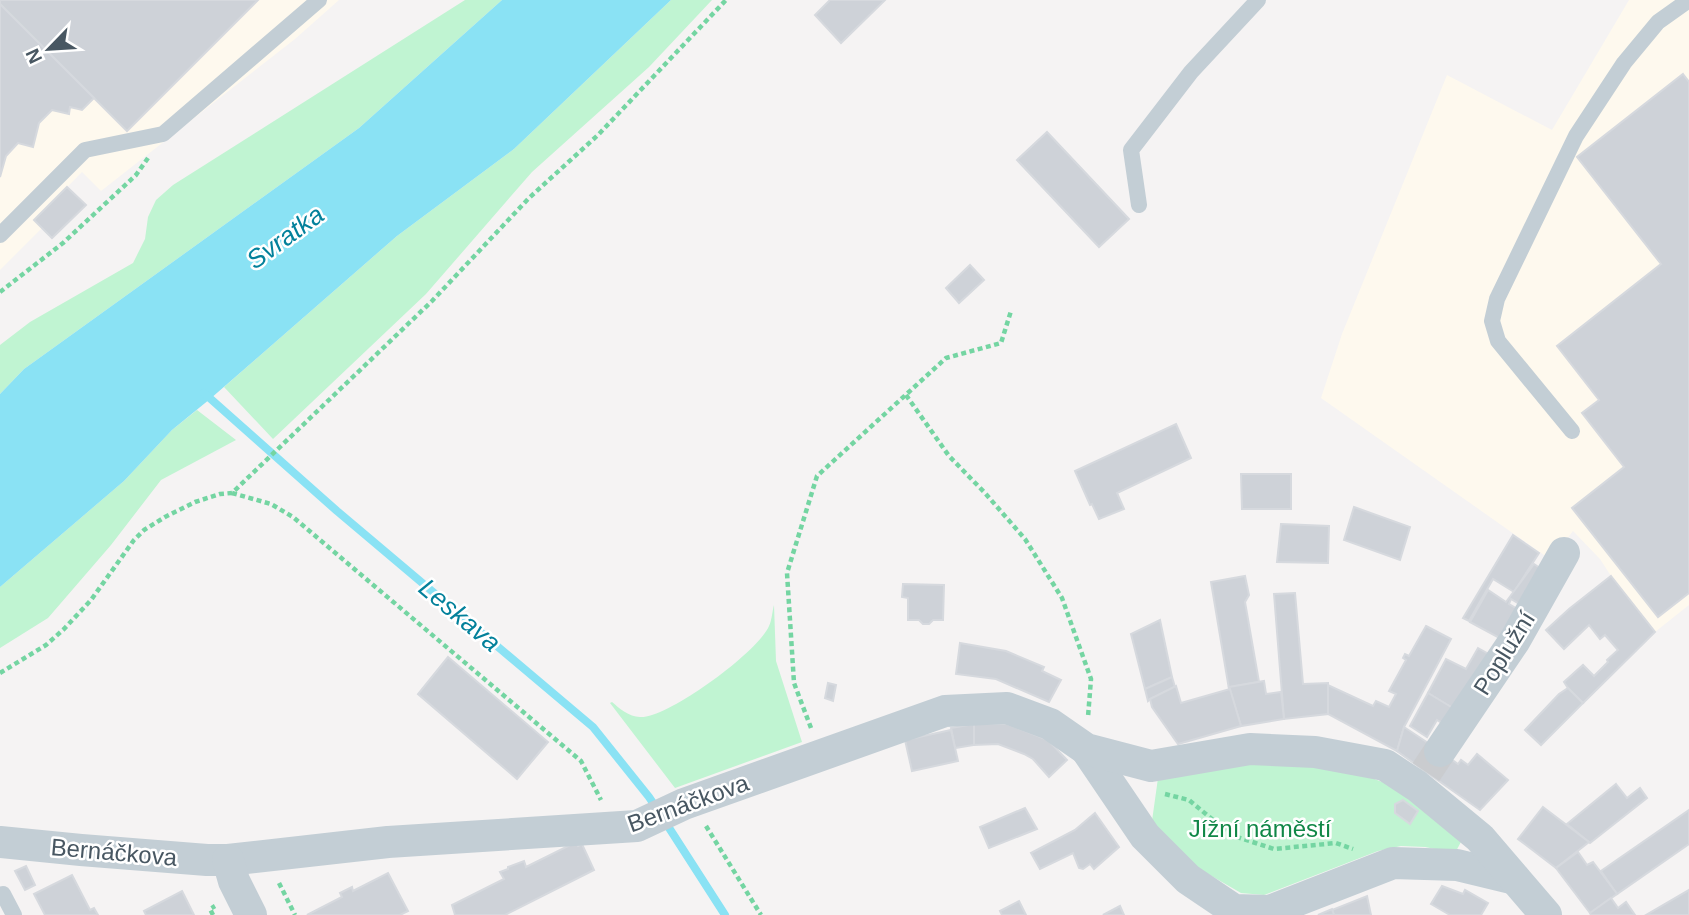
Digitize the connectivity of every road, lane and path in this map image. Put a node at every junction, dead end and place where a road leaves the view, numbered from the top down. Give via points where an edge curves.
1 (319, 0) edge
2 (726, 0) edge
3 (1258, 0) edge
4 (1689, 0) edge
5 (163, 134) junction
6 (1139, 205) dead end
7 (0, 235) edge
8 (0, 292) edge
9 (1011, 311) dead end
10 (906, 395) junction
11 (1572, 431) dead end
12 (232, 493) junction
13 (1564, 553) dead end
14 (0, 673) edge
15 (1086, 749) junction
16 (822, 755) junction
17 (1428, 769) junction
18 (1158, 792) dead end
19 (694, 800) junction
20 (627, 827) junction
21 (0, 842) edge
22 (228, 860) junction
23 (1393, 863) junction
24 (1515, 878) junction
25 (3, 894) dead end
26 (14, 915) edge
27 (251, 915) edge
28 (761, 915) edge
29 (1546, 915) edge

1 - 5 lane
2 - 12 path via 432,301
3 - 6 lane via 1191,72 1131,150
4 - 11 lane via 1658,22 1624,63 1576,136 1497,299 1492,321 1499,341
5 - 7 lane via 85,150
5 - 8 path via 136,175 63,243
9 - 10 path via 1000,342 946,358
10 - 15 path via 950,456 1025,539 1062,598 1091,679
10 - 16 path via 817,476 787,573 794,683
12 - 14 path via 195,502 144,530 64,629
12 - 20 path via 271,504 293,517 581,761
13 - 17 street, Poplužní via 1514,640
15 - 16 street, Bernáčkova via 1051,724 1007,708 945,711
15 - 17 street via 1151,766 1250,749 1315,752
15 - 23 street via 1145,836 1188,879 1234,910 1270,911
16 - 19 street, Bernáčkova
17 - 24 street
18 - 23 path via 1189,800 1231,835 1274,849 1336,843
19 - 20 street, Bernáčkova
19 - 28 path
20 - 22 street, Bernáčkova via 388,842
21 - 22 street, Bernáčkova
22 - 27 street
23 - 24 street via 1457,865
24 - 29 street
25 - 26 lane

